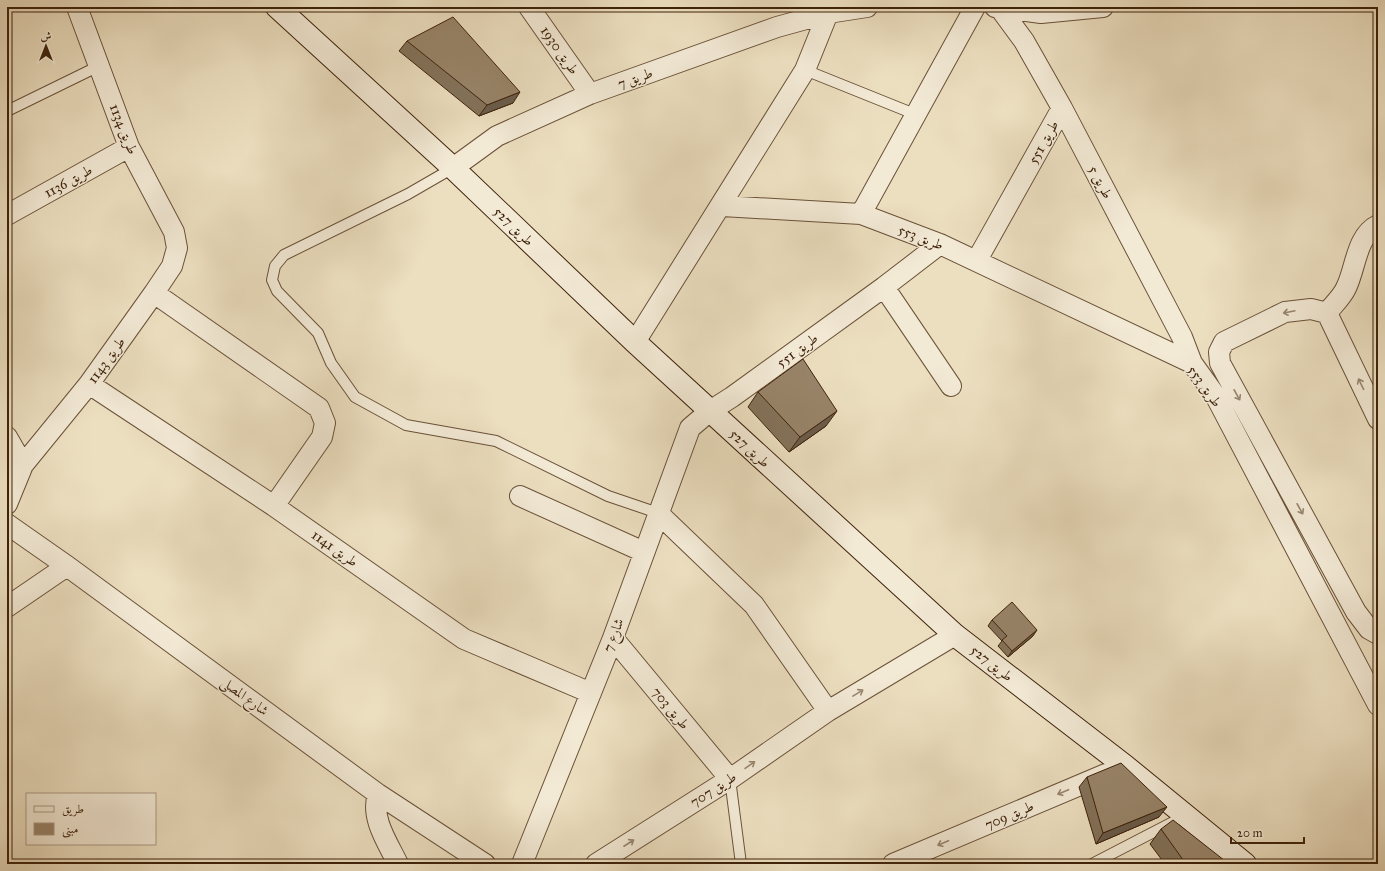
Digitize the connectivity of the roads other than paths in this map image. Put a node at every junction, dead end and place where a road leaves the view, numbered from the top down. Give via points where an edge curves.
1 (78, 7) edge
2 (277, 7) edge
3 (529, 7) edge
4 (867, 7) edge
5 (975, 7) edge
6 (998, 7) edge
7 (1103, 7) edge
8 (828, 13) junction
9 (99, 66) junction
10 (805, 70) junction
11 (590, 94) junction
12 (1062, 108) junction
13 (7, 111) edge
14 (917, 115) junction
15 (129, 146) junction
16 (453, 168) junction
17 (722, 206) junction
18 (861, 214) junction
19 (7, 215) edge
20 (1378, 225) edge
21 (940, 244) junction
22 (177, 248) joint
23 (977, 260) junction
24 (884, 287) junction
25 (154, 293) junction
26 (1327, 313) junction
27 (635, 342) junction
28 (1192, 363) junction
29 (89, 384) junction
30 (951, 386) dead end
31 (710, 411) junction
32 (1378, 419) edge
33 (7, 437) edge
34 (23, 465) junction
35 (520, 496) dead end
36 (7, 504) edge
37 (274, 506) junction
38 (658, 513) junction
39 (7, 524) edge
40 (644, 552) junction
41 (67, 566) junction
42 (7, 607) edge
43 (955, 635) junction
44 (1378, 635) edge
45 (613, 638) junction
46 (1348, 651) junction
47 (591, 693) junction
48 (1378, 706) edge
49 (828, 710) junction
50 (1125, 766) junction
51 (730, 778) junction
52 (378, 794) junction
53 (1185, 816) junction
54 (398, 864) edge
55 (485, 864) edge
56 (522, 864) edge
57 (596, 864) edge
58 (741, 864) edge
59 (893, 864) edge
60 (1092, 864) edge
61 (1244, 864) edge

1 - 9 street, طريق 1134
2 - 16 street, طريق 527
3 - 11 street, طريق 1930
4 - 8 street, طريق 7
5 - 14 street
6 - 7 street via 1041,13
6 - 12 street, طريق 5 via 1024,41
8 - 10 street
8 - 11 street, طريق 7 via 777,27
9 - 13 lane
9 - 15 street, طريق 1134
10 - 14 lane
10 - 17 street
11 - 16 street, طريق 7 via 497,136
12 - 23 street, طريق 551
12 - 28 street, طريق 5 via 1182,338
14 - 18 street
15 - 19 street, طريق 1136
15 - 22 street, طريق 1134 via 174,232
16 - 27 street, طريق 527
16 - 38 lane via 408,194 284,254 275,266 272,280 277,291 318,333 331,363 355,397 406,425 496,441 608,496
17 - 18 street, طريق 553
17 - 27 street via 674,277
18 - 21 street, طريق 553
20 - 26 street via 1372,228 1361,244 1345,290
21 - 23 street, طريق 553
21 - 24 street, طريق 551
22 - 25 street, طريق 1143 via 172,266
23 - 28 street, طريق 553
24 - 30 street
24 - 31 street, طريق 551
25 - 29 street, طريق 1143
25 - 37 street via 319,408 325,423 322,437
32 -> 26 street
26 -> 44 street via 1311,309 1285,312 1224,342 1219,352 1220,363 1356,612 1369,629
27 - 31 street, طريق 527
28 - 46 street, طريق 553 via 1215,395
29 - 34 street, طريق 1143
29 - 37 street, طريق 1141
31 - 38 street, شارع 7 via 690,428
31 - 43 street, طريق 527
33 - 34 street
34 - 36 street, طريق 1143
35 - 40 street
37 - 47 street, طريق 1141 via 464,638
38 - 40 street, شارع 7
38 - 49 street via 754,605
39 - 41 street, شارع المصلى
40 - 45 street, شارع 7
41 - 42 street
41 - 52 street, شارع المصلى
49 -> 43 street, طريق 707
43 - 50 street, طريق 527
44 - 46 street
45 - 47 street, شارع 7
45 - 51 street, طريق 703
46 - 48 street, طريق 553
47 - 56 street, شارع 7
51 -> 49 street, طريق 707
50 - 53 street, طريق 527
50 -> 59 street, طريق 709
57 -> 51 street, طريق 707
51 - 58 lane
52 - 54 street via 377,816
52 - 55 street, شارع المصلى
53 - 60 lane
53 - 61 street, طريق 527

